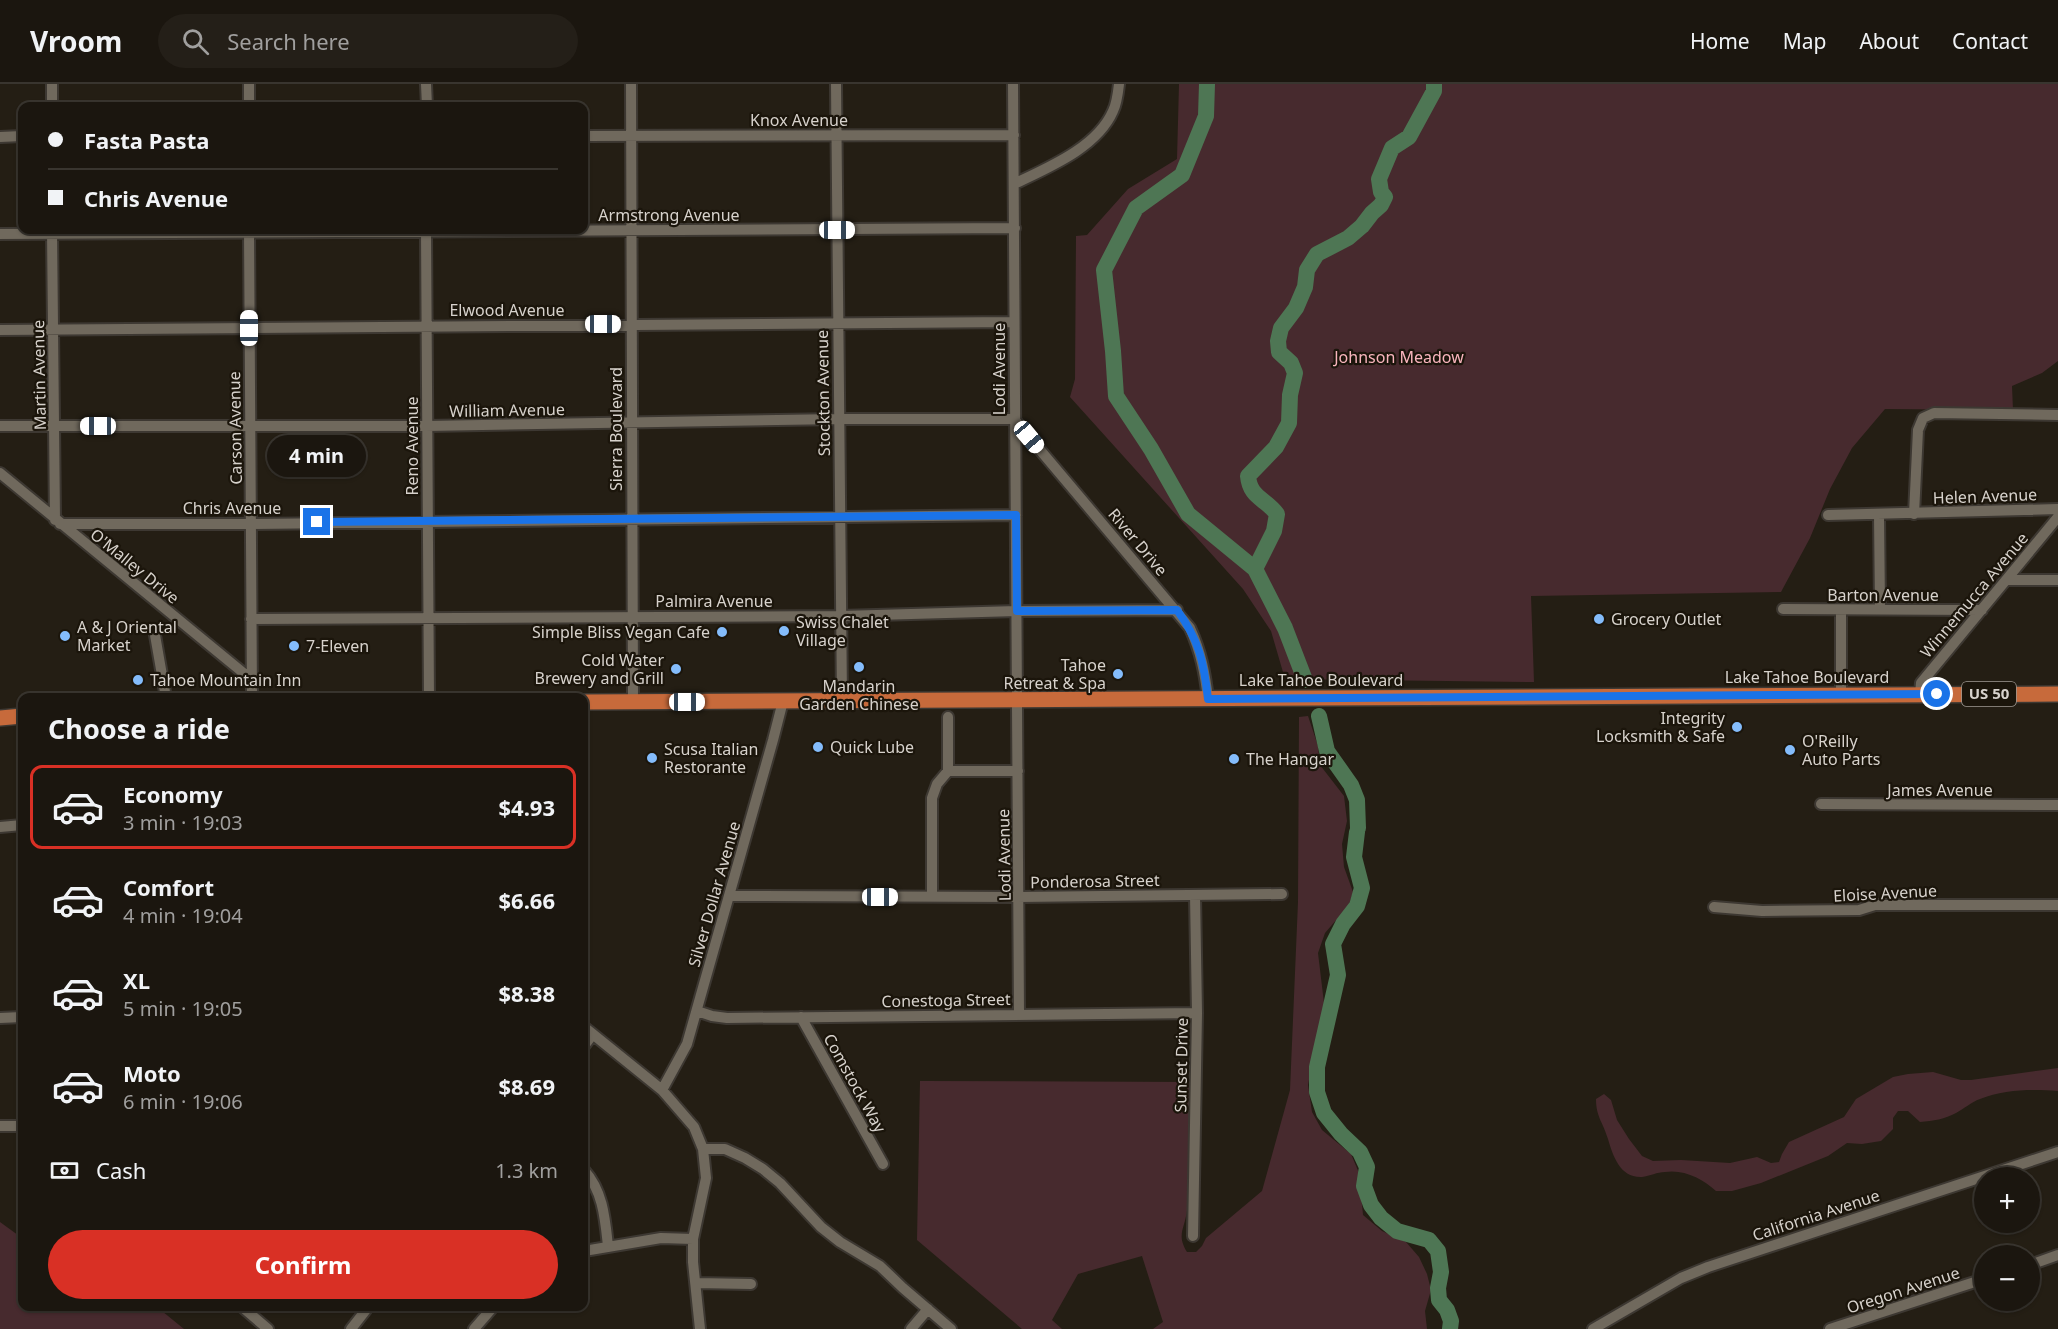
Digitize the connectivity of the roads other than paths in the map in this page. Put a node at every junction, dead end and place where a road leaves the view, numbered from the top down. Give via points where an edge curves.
1 (52, 84) edge
2 (249, 84) edge
3 (426, 84) edge
4 (631, 84) edge
5 (836, 84) edge
6 (1013, 84) edge
7 (1119, 84) edge
8 (52, 102) edge
9 (249, 102) edge
10 (427, 102) edge
11 (837, 135) junction
12 (1014, 135) junction
13 (18, 136) edge
14 (588, 136) edge
15 (631, 136) junction
16 (0, 137) edge
17 (1014, 184) junction
18 (1015, 228) junction
19 (588, 230) edge
20 (630, 230) junction
21 (837, 230) junction
22 (18, 233) edge
23 (0, 234) edge
24 (52, 234) edge
25 (249, 234) edge
26 (426, 234) edge
27 (1014, 322) junction
28 (837, 323) junction
29 (631, 324) junction
30 (426, 325) junction
31 (249, 328) junction
32 (0, 330) edge
33 (53, 330) junction
34 (2058, 415) edge
35 (838, 419) junction
36 (1014, 419) junction
37 (631, 423) junction
38 (0, 426) edge
39 (54, 426) junction
40 (249, 426) junction
41 (427, 426) junction
42 (0, 473) edge
43 (2058, 509) edge
44 (1914, 514) junction
45 (1016, 515) junction
46 (1828, 515) dead end
47 (1879, 515) junction
48 (840, 517) junction
49 (2058, 517) edge
50 (632, 519) junction
51 (427, 520) junction
52 (58, 522) junction
53 (251, 524) junction
54 (2006, 580) junction
55 (2058, 580) edge
56 (1783, 609) dead end
57 (1880, 609) junction
58 (1177, 610) junction
59 (1841, 610) junction
60 (1982, 610) junction
61 (1017, 611) junction
62 (841, 615) junction
63 (632, 617) junction
64 (427, 618) junction
65 (251, 619) junction
66 (155, 635) dead end
67 (252, 680) junction
68 (165, 693) edge
69 (252, 693) edge
70 (429, 693) edge
71 (1920, 694) junction
72 (2058, 694) edge
73 (1841, 695) junction
74 (1017, 699) junction
75 (1208, 699) junction
76 (783, 701) junction
77 (842, 701) junction
78 (588, 702) edge
79 (633, 702) junction
80 (18, 716) edge
81 (948, 717) dead end
82 (0, 718) edge
83 (948, 771) junction
84 (1018, 771) junction
85 (1821, 804) dead end
86 (2058, 805) edge
87 (18, 825) edge
88 (0, 827) edge
89 (1282, 894) dead end
90 (1195, 895) junction
91 (729, 896) junction
92 (932, 897) junction
93 (1019, 897) junction
94 (2058, 905) edge
95 (1714, 907) dead end
96 (697, 1011) junction
97 (1197, 1013) junction
98 (1019, 1014) junction
99 (18, 1017) edge
100 (801, 1017) junction
101 (0, 1018) edge
102 (588, 1030) edge
103 (593, 1034) junction
104 (588, 1041) edge
105 (662, 1090) junction
106 (0, 1126) edge
107 (18, 1126) edge
108 (703, 1149) junction
109 (2058, 1152) edge
110 (883, 1164) dead end
111 (588, 1176) edge
112 (1193, 1236) dead end
113 (693, 1239) junction
114 (608, 1246) junction
115 (588, 1250) edge
116 (2058, 1255) edge
117 (2040, 1261) edge
118 (696, 1282) junction
119 (1974, 1282) edge
120 (751, 1284) dead end
121 (928, 1309) junction
122 (248, 1311) edge
123 (365, 1311) edge
124 (490, 1311) edge
125 (268, 1329) edge
126 (351, 1329) edge
127 (474, 1329) edge
128 (700, 1329) edge
129 (911, 1329) edge
130 (951, 1329) edge
131 (1593, 1329) edge
132 (1830, 1329) edge

1 - 8 street
2 - 9 street
3 - 10 street
4 - 15 street, Sierra Boulevard
5 - 11 street, Stockton Avenue
6 - 12 street, Lodi Avenue
7 - 17 street via 1114,111 1103,128 1062,160
11 - 12 street, Knox Avenue
11 - 15 street, Knox Avenue
11 - 21 street, Stockton Avenue
12 - 17 street, Lodi Avenue
13 - 16 street
14 - 15 street, Knox Avenue
15 - 20 street, Sierra Boulevard
17 - 18 street, Lodi Avenue
18 - 21 street, Armstrong Avenue
18 - 27 street, Lodi Avenue
19 - 20 street, Armstrong Avenue
20 - 21 street, Armstrong Avenue
20 - 29 street, Sierra Boulevard
21 - 28 street, Stockton Avenue
22 - 23 street, Armstrong Avenue
24 - 33 street, Martin Avenue
25 - 31 street, Carson Avenue
26 - 30 street, Reno Avenue
27 - 28 street, Elwood Avenue
27 - 36 street, Lodi Avenue
28 - 29 street, Elwood Avenue
28 - 35 street, Stockton Avenue
29 - 30 street, Elwood Avenue
29 - 37 street, Sierra Boulevard
30 - 31 street, Elwood Avenue
30 - 41 street, Reno Avenue
31 - 33 street, Elwood Avenue
31 - 40 street, Carson Avenue
32 - 33 street, Elwood Avenue
33 - 39 street, Martin Avenue
34 - 44 street via 1934,414 1923,418 1918,430
35 - 36 street, William Avenue
35 - 37 street, William Avenue
35 - 48 street, Stockton Avenue
36 - 45 street, Lodi Avenue
36 - 58 street, River Drive
37 - 41 street, William Avenue
37 - 50 street, Sierra Boulevard
38 - 39 street, William Avenue
39 - 40 street, William Avenue
39 - 52 street, Martin Avenue
40 - 41 street, William Avenue
40 - 53 street, Carson Avenue
41 - 51 street, Reno Avenue
42 - 52 street, O'Malley Drive
43 - 44 street, Helen Avenue
44 - 47 street, Helen Avenue
45 - 48 street, Chris Avenue
45 - 61 street, Lodi Avenue
46 - 47 street, Helen Avenue
47 - 57 street
48 - 50 street, Chris Avenue
48 - 62 street, Stockton Avenue
49 - 54 street, Winnemucca Avenue
50 - 51 street, Chris Avenue
50 - 63 street, Sierra Boulevard
51 - 53 street, Chris Avenue
51 - 64 street, Reno Avenue
52 - 53 street, Chris Avenue
52 - 67 street, O'Malley Drive
53 - 65 street, Carson Avenue
54 - 55 street
54 - 60 street, Winnemucca Avenue
56 - 59 street, Barton Avenue
57 - 59 street, Barton Avenue
57 - 60 street, Barton Avenue
58 - 61 street, Palmira Avenue
58 - 75 street, River Drive via 1199,648
59 - 73 street
60 - 71 street, Winnemucca Avenue via 1921,682
61 - 62 street, Palmira Avenue
61 - 74 street, Lodi Avenue
62 - 63 street, Palmira Avenue
62 - 77 street, Stockton Avenue
63 - 64 street, Palmira Avenue
63 - 79 street, Sierra Boulevard
64 - 65 street, Palmira Avenue
64 - 70 street, Reno Avenue
65 - 67 street, Carson Avenue
66 - 68 street
67 - 69 street, Carson Avenue
71 - 72 highway, Lake Tahoe Boulevard / US 50
71 - 73 highway, Lake Tahoe Boulevard / US 50
73 - 75 highway, Lake Tahoe Boulevard / US 50
74 - 75 highway, Lake Tahoe Boulevard / US 50
74 - 77 highway, Lake Tahoe Boulevard / US 50
74 - 84 street, Lodi Avenue
76 - 77 highway, Lake Tahoe Boulevard / US 50
76 - 79 highway, Lake Tahoe Boulevard / US 50
76 - 91 street, Silver Dollar Avenue
78 - 79 highway, Lake Tahoe Boulevard / US 50
80 - 82 highway
81 - 83 street
83 - 84 street
83 - 92 street via 932,798
84 - 93 street, Lodi Avenue
85 - 86 street, James Avenue
87 - 88 street
89 - 90 street, Ponderosa Street
90 - 93 street, Ponderosa Street
90 - 97 street, Sunset Drive
91 - 92 street, Ponderosa Street
91 - 96 street, Silver Dollar Avenue
92 - 93 street, Ponderosa Street
93 - 98 street, Lodi Avenue
94 - 95 street, Eloise Avenue via 1875,905 1859,910 1771,911
96 - 100 street, Conestoga Street via 727,1018
96 - 105 street, Silver Dollar Avenue via 687,1044
97 - 98 street, Conestoga Street
97 - 112 street, Sunset Drive
98 - 100 street, Conestoga Street
99 - 101 street
100 - 110 street, Comstock Way
102 - 103 street
103 - 104 street
103 - 105 street
105 - 108 street via 694,1127
106 - 107 street
108 - 113 street via 706,1178
108 - 121 street via 725,1149 763,1169 821,1227 880,1266
109 - 131 street, California Avenue via 1708,1267
111 - 114 street via 599,1193
113 - 114 street via 661,1238
113 - 118 street
114 - 115 street
116 - 117 street
118 - 120 street
118 - 128 street
119 - 132 street, Oregon Avenue
121 - 129 street
121 - 130 street
122 - 125 street
123 - 126 street
124 - 127 street

